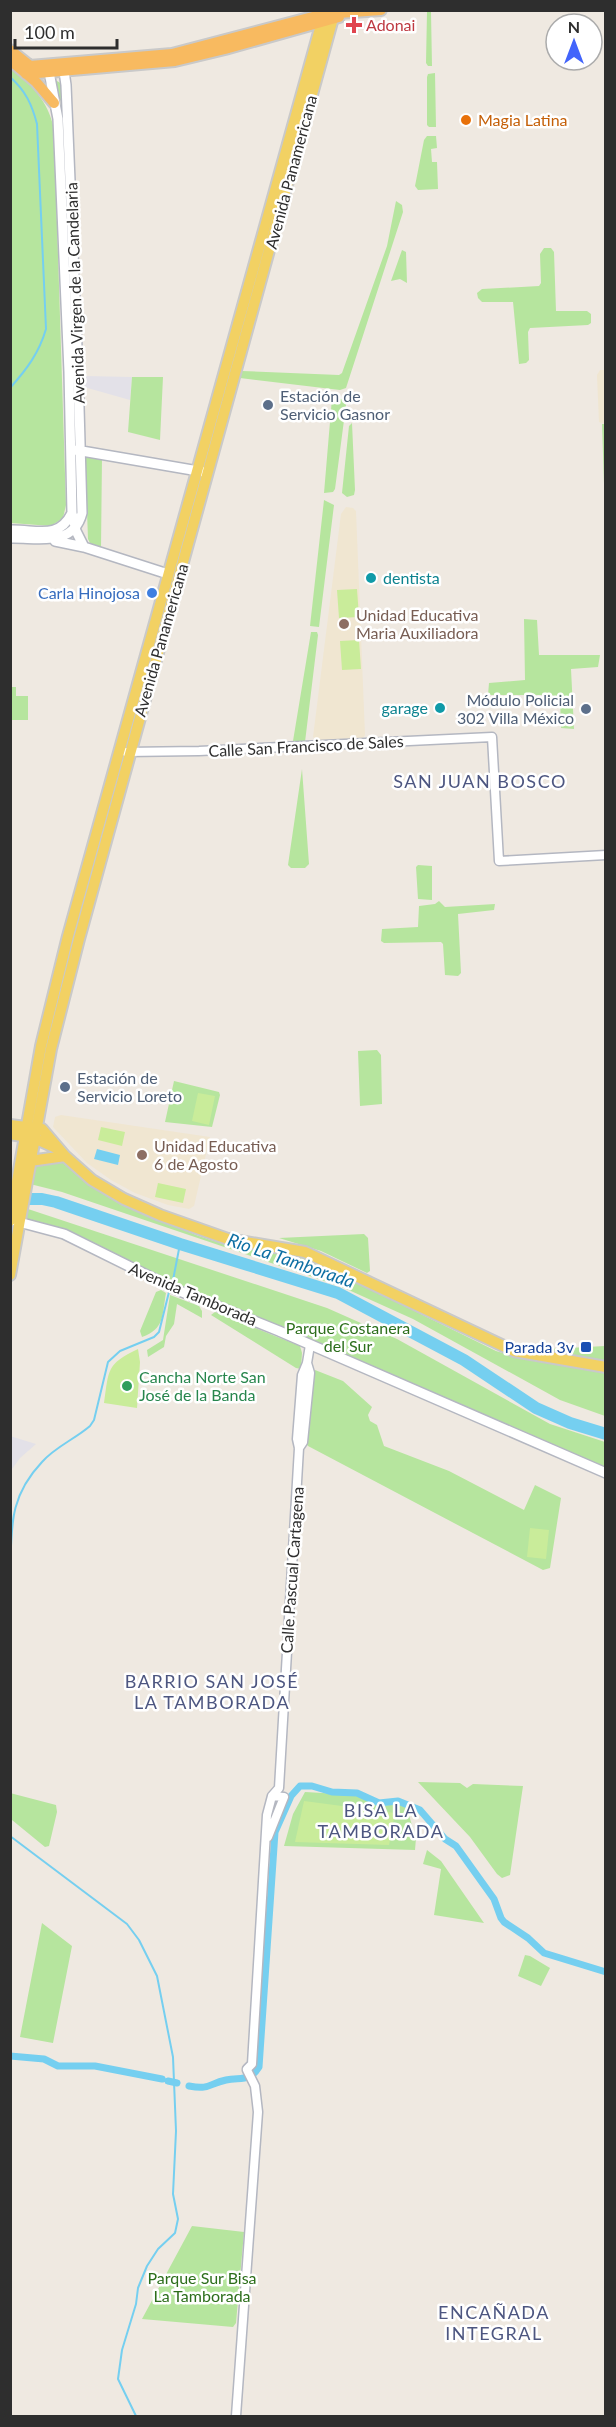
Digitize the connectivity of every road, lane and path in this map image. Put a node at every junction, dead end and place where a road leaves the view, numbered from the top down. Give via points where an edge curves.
1 (381, 10) edge
2 (331, 15) edge
3 (10, 50) edge
4 (10, 60) edge
5 (48, 68) junction
6 (26, 69) junction
7 (64, 71) junction
8 (54, 104) junction
9 (75, 450) junction
10 (202, 471) junction
11 (72, 513) junction
12 (75, 526) junction
13 (10, 530) edge
14 (10, 538) edge
15 (51, 540) junction
16 (84, 547) junction
17 (168, 574) junction
18 (125, 752) junction
19 (606, 855) edge
20 (10, 1125) edge
21 (30, 1132) junction
22 (10, 1134) edge
23 (10, 1148) edge
24 (62, 1153) junction
25 (26, 1160) junction
26 (14, 1221) edge
27 (10, 1275) edge
28 (310, 1345) junction
29 (606, 1367) edge
30 (606, 1473) edge
31 (272, 1796) junction
32 (265, 1848) junction
33 (236, 2416) edge

1 - 2 highway
2 - 5 highway via 171,54
2 - 7 highway via 225,50 175,61
2 - 10 main road, Avenida Panamericana
3 - 6 highway
4 - 6 highway
5 - 6 highway
5 - 7 highway
5 - 8 main road, Avenida Virgen de la Candelaria
6 - 8 highway
7 - 9 main road, Avenida Virgen de la Candelaria via 74,254
8 - 9 main road, Avenida Virgen de la Candelaria via 58,119
9 - 10 main road
9 - 11 main road, Avenida Virgen de la Candelaria
9 - 12 main road, Avenida Virgen de la Candelaria via 82,513
10 - 17 main road, Avenida Panamericana
10 - 18 main road, Avenida Panamericana
11 - 12 main road, Avenida Virgen de la Candelaria
11 - 13 main road via 61,528 52,532
12 - 15 main road
12 - 16 main road, Avenida Virgen de la Candelaria
14 - 15 main road
15 - 16 main road
16 - 17 main road
17 - 18 main road, Avenida Panamericana
18 - 19 street, Calle San Francisco de Sales via 492,737 499,861
18 - 21 main road, Avenida Panamericana
20 - 21 main road
21 - 22 main road
21 - 24 main road
21 - 25 main road, Avenida Panamericana
23 - 25 main road
24 - 25 main road
24 - 29 main road via 107,1189 183,1224 228,1239 305,1252 514,1351
25 - 26 main road, Avenida Panamericana
26 - 27 main road, Avenida Panamericana
26 - 28 main road, Avenida Tamborada via 64,1234 167,1286
28 - 30 main road, Avenida Tamborada
28 - 31 street, Calle Pascual Cartagena via 303,1442 299,1448 279,1788
31 - 32 street, Calle Pascual Cartagena
31 - 32 street via 284,1797
32 - 33 street, Calle Pascual Cartagena via 252,2064 247,2070 258,2112

